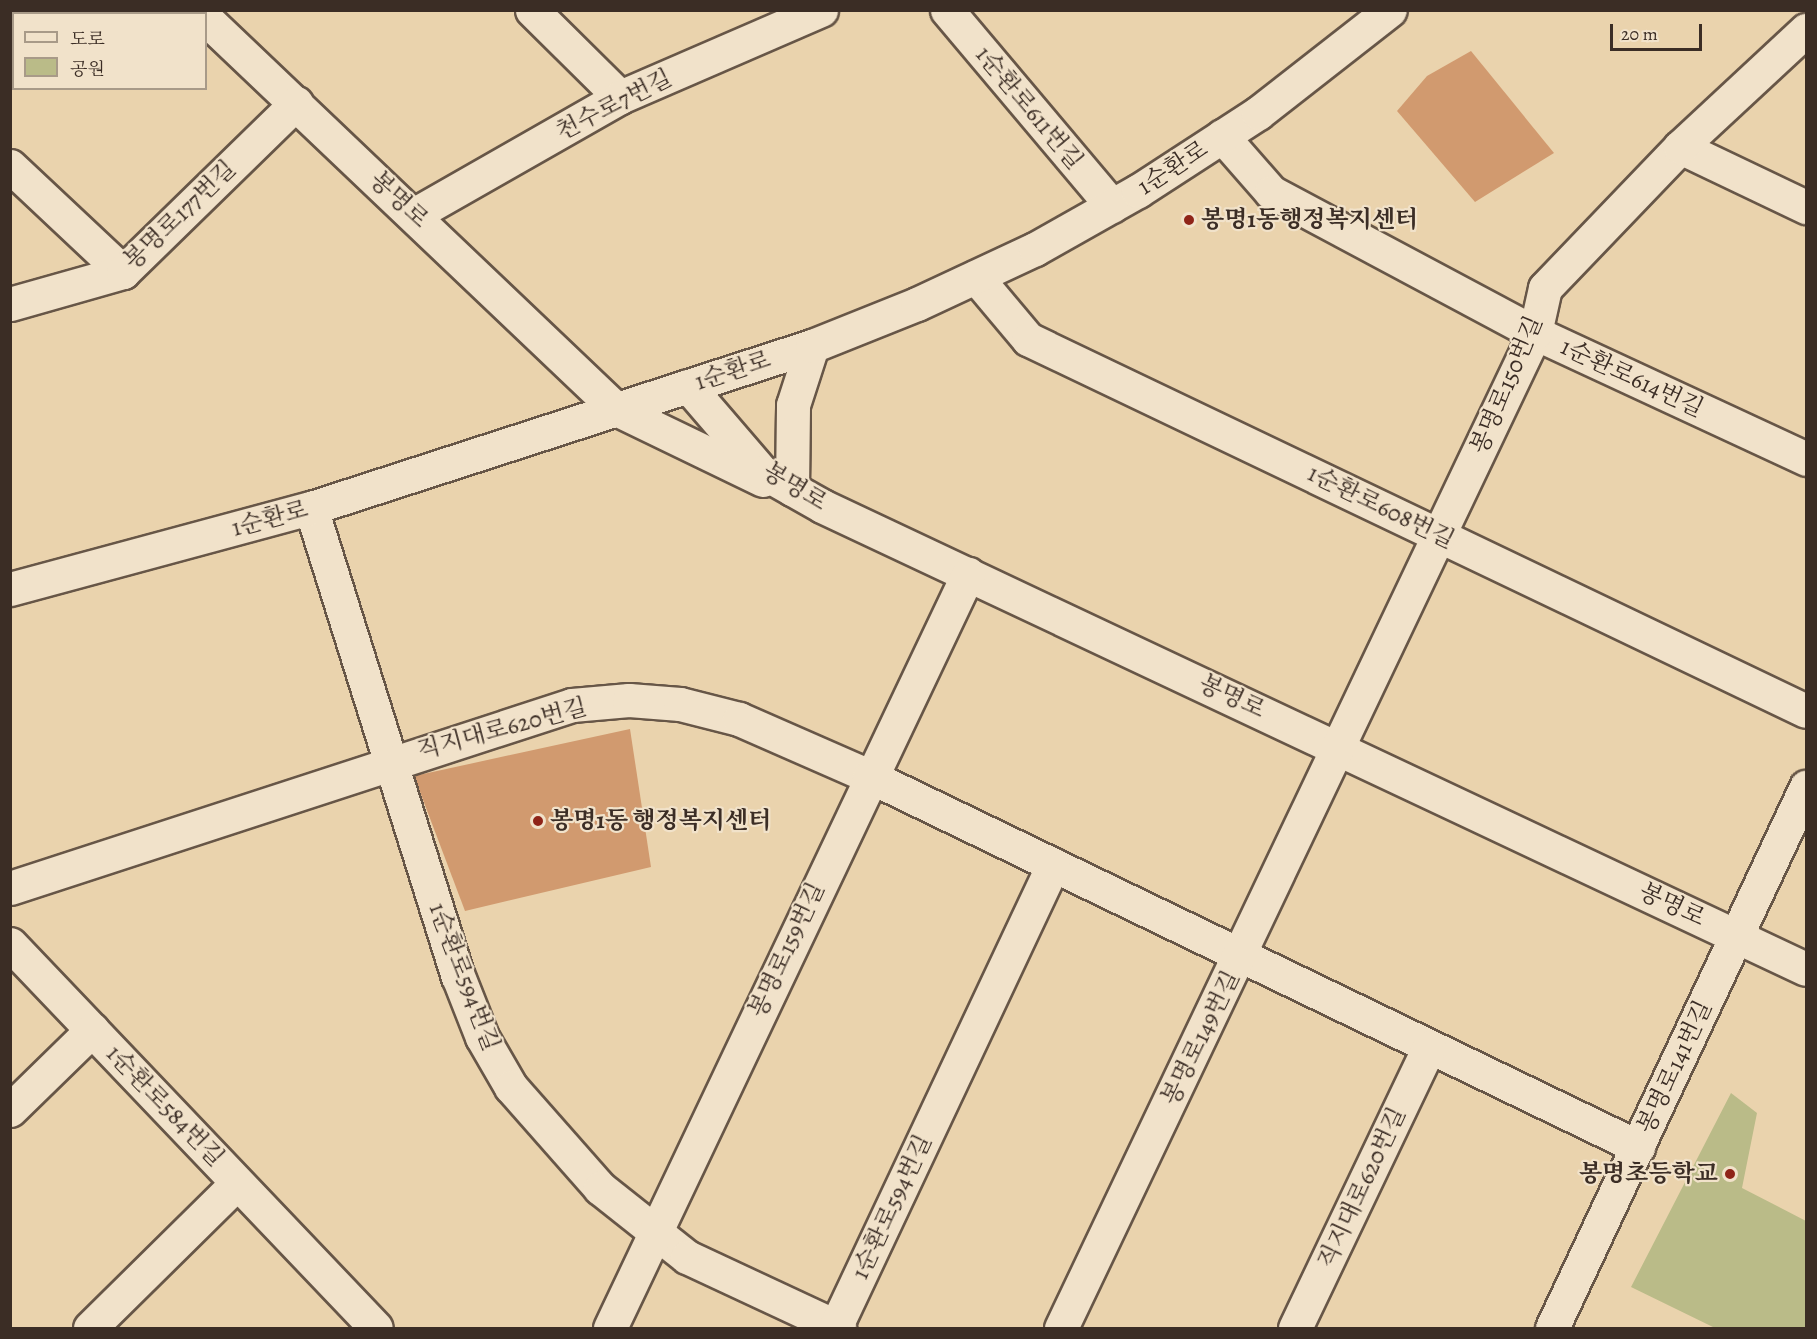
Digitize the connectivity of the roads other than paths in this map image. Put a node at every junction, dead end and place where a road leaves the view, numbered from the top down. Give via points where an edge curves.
1 (532, 10) edge
2 (821, 10) edge
3 (946, 10) edge
4 (1390, 10) edge
5 (207, 20) edge
6 (1806, 30) edge
7 (620, 98) junction
8 (296, 103) junction
9 (1222, 136) junction
10 (1680, 147) junction
11 (10, 166) edge
12 (1112, 206) junction
13 (1806, 207) edge
14 (415, 214) junction
15 (123, 272) junction
16 (976, 277) junction
17 (10, 304) edge
18 (1535, 333) junction
19 (812, 346) junction
20 (688, 386) junction
21 (616, 409) junction
22 (1806, 459) edge
23 (792, 489) junction
24 (822, 506) junction
25 (311, 508) junction
26 (1440, 536) junction
27 (968, 574) junction
28 (10, 589) edge
29 (1806, 711) edge
30 (1336, 746) junction
31 (389, 761) junction
32 (869, 776) junction
33 (1806, 787) edge
34 (1053, 865) junction
35 (10, 888) edge
36 (1737, 936) junction
37 (10, 944) edge
38 (1240, 957) junction
39 (1806, 969) edge
40 (92, 1030) junction
41 (1429, 1047) junction
42 (10, 1110) edge
43 (1638, 1147) junction
44 (237, 1183) junction
45 (656, 1231) junction
46 (836, 1328) edge
47 (90, 1329) edge
48 (376, 1329) edge
49 (610, 1329) edge
50 (1061, 1329) edge
51 (1295, 1329) edge
52 (1552, 1329) edge

1 - 7 street
2 - 7 street, 천수로7번길
3 - 12 street, 1순환로611번길
4 - 9 street, 1순환로
5 - 8 street, 봉명로
6 - 10 street, 봉명로150번길
7 - 14 street, 천수로7번길
8 - 14 street, 봉명로
8 - 15 street, 봉명로177번길
9 - 12 street, 1순환로
9 - 18 street, 1순환로614번길 via 1271,192
10 - 13 street
10 - 18 street, 봉명로150번길 via 1545,288
11 - 15 street
12 - 16 street, 1순환로
14 - 21 street, 봉명로
15 - 17 street, 봉명로177번길
16 - 19 street, 1순환로
16 - 26 street, 1순환로608번길 via 1028,339
18 - 22 street, 1순환로614번길
18 - 26 street, 봉명로150번길
19 - 20 street, 1순환로
19 - 23 street via 795,393
20 - 21 street, 1순환로
20 - 23 street, 봉명로 via 762,472
21 - 24 street, 봉명로
21 - 25 street, 1순환로
23 - 24 street, 봉명로
24 - 27 street, 봉명로
25 - 28 street, 1순환로
25 - 31 street, 1순환로594번길
26 - 29 street, 1순환로608번길
26 - 30 street, 봉명로150번길
27 - 30 street, 봉명로
27 - 32 street, 봉명로159번길
30 - 36 street, 봉명로
30 - 38 street, 봉명로149번길
31 - 32 street, 직지대로620번길 via 572,705 629,700 680,704 739,719
31 - 35 street, 직지대로620번길
31 - 45 street, 1순환로594번길 via 482,1037 511,1087 600,1188
32 - 34 street, 직지대로620번길
32 - 45 street, 봉명로159번길
33 - 36 street, 봉명로141번길
34 - 38 street, 직지대로620번길
34 - 46 street, 1순환로594번길
36 - 39 street, 봉명로
36 - 43 street, 봉명로141번길
37 - 40 street, 1순환로584번길
38 - 41 street, 직지대로620번길
38 - 50 street, 봉명로149번길
40 - 42 street, 1순환로584번길
40 - 44 street, 1순환로584번길
41 - 43 street, 직지대로620번길
41 - 51 street, 직지대로620번길
43 - 52 street, 봉명로141번길
44 - 47 street, 1순환로584번길
44 - 48 street, 1순환로584번길
45 - 46 street, 1순환로594번길 via 687,1257
45 - 49 street, 봉명로159번길

